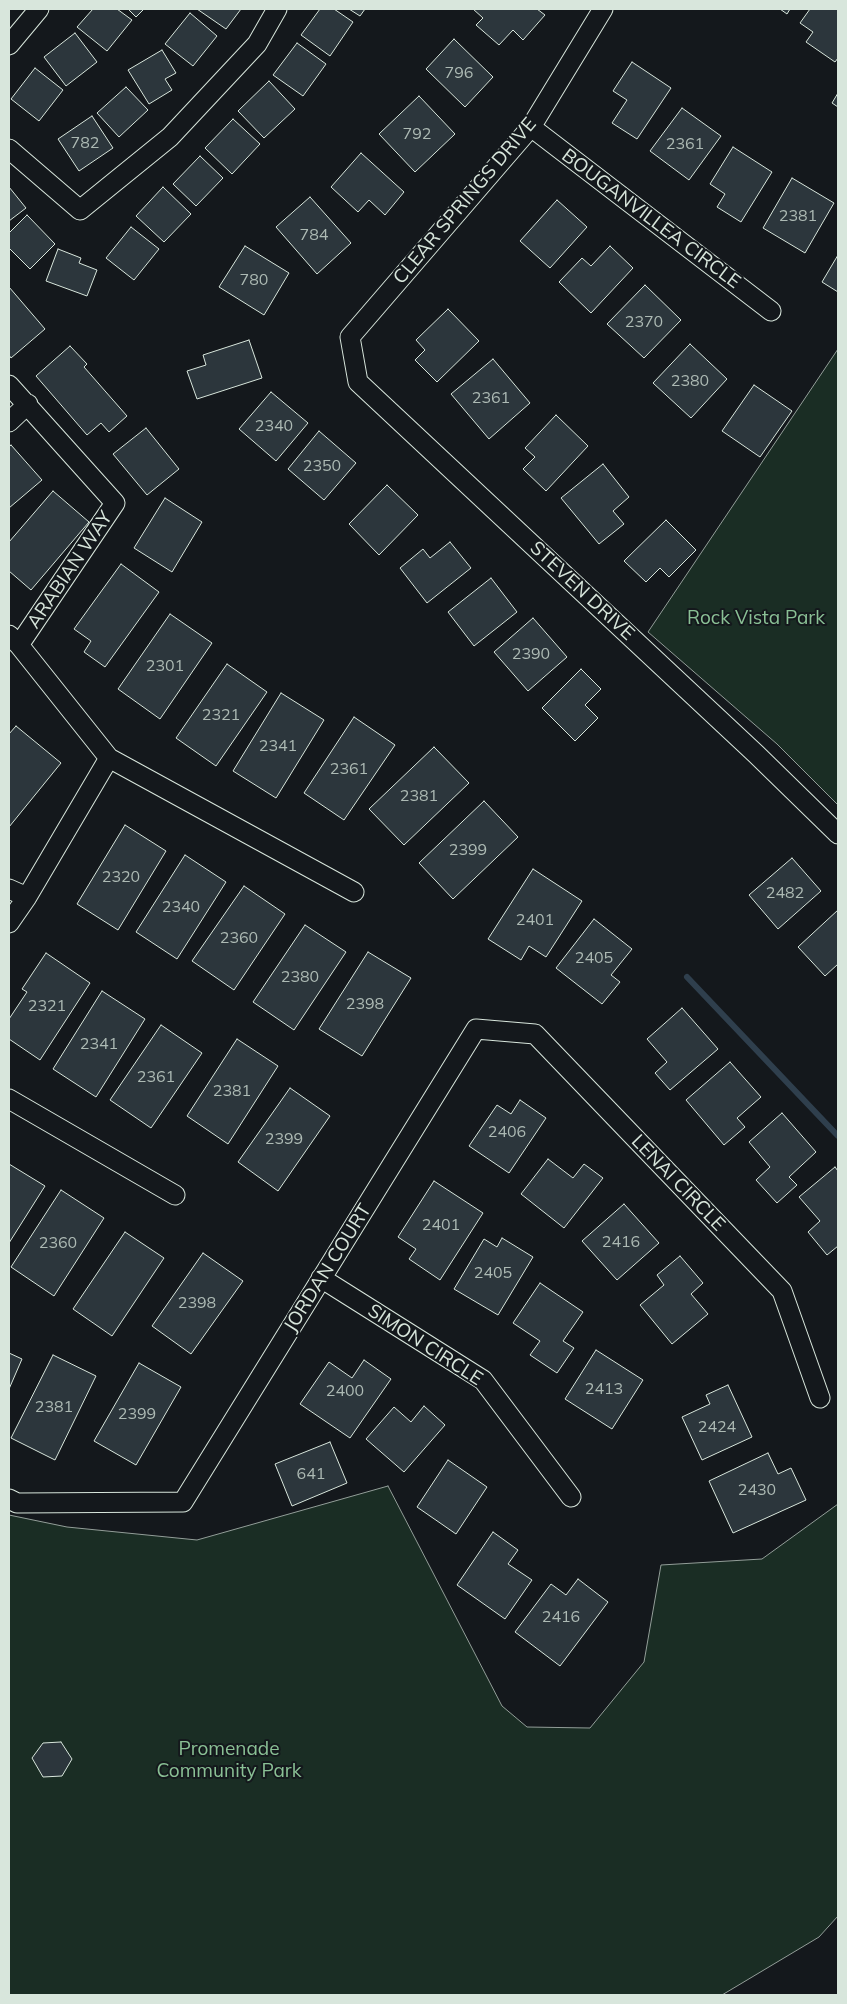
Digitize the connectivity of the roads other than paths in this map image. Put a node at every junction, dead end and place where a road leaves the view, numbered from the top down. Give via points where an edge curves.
1 (39, 9) edge
2 (277, 9) edge
3 (603, 9) edge
4 (9, 46) edge
5 (531, 127) junction
6 (9, 149) edge
7 (771, 310) dead end
8 (350, 336) joint
9 (9, 385) edge
10 (28, 404) junction
11 (9, 422) edge
12 (14, 640) edge
13 (110, 758) junction
14 (838, 834) edge
15 (9, 889) edge
16 (354, 892) dead end
17 (26, 897) junction
18 (9, 923) edge
19 (478, 1029) joint
20 (9, 1099) edge
21 (175, 1195) dead end
22 (321, 1278) junction
23 (820, 1398) dead end
24 (571, 1497) dead end
25 (9, 1499) edge

1 - 4 street
2 - 6 street via 257,44 170,137 80,210
3 - 5 street, CLEAR SPRINGS DRIVE
5 - 7 street, BOUGANVILLEA CIRCLE
5 - 8 street, CLEAR SPRINGS DRIVE
8 - 14 street, STEVEN DRIVE via 358,382
9 - 10 street, ARABIAN WAY
10 - 11 street
10 - 12 street, ARABIAN WAY via 115,503
12 - 13 street
13 - 16 street
13 - 17 street
15 - 17 street
17 - 18 street
19 - 22 street, JORDAN COURT
19 - 23 street, LENAI CIRCLE via 535,1034 782,1291
20 - 21 street
22 - 24 street, SIMON CIRCLE via 483,1380
22 - 25 street, JORDAN COURT via 182,1502 17,1503

